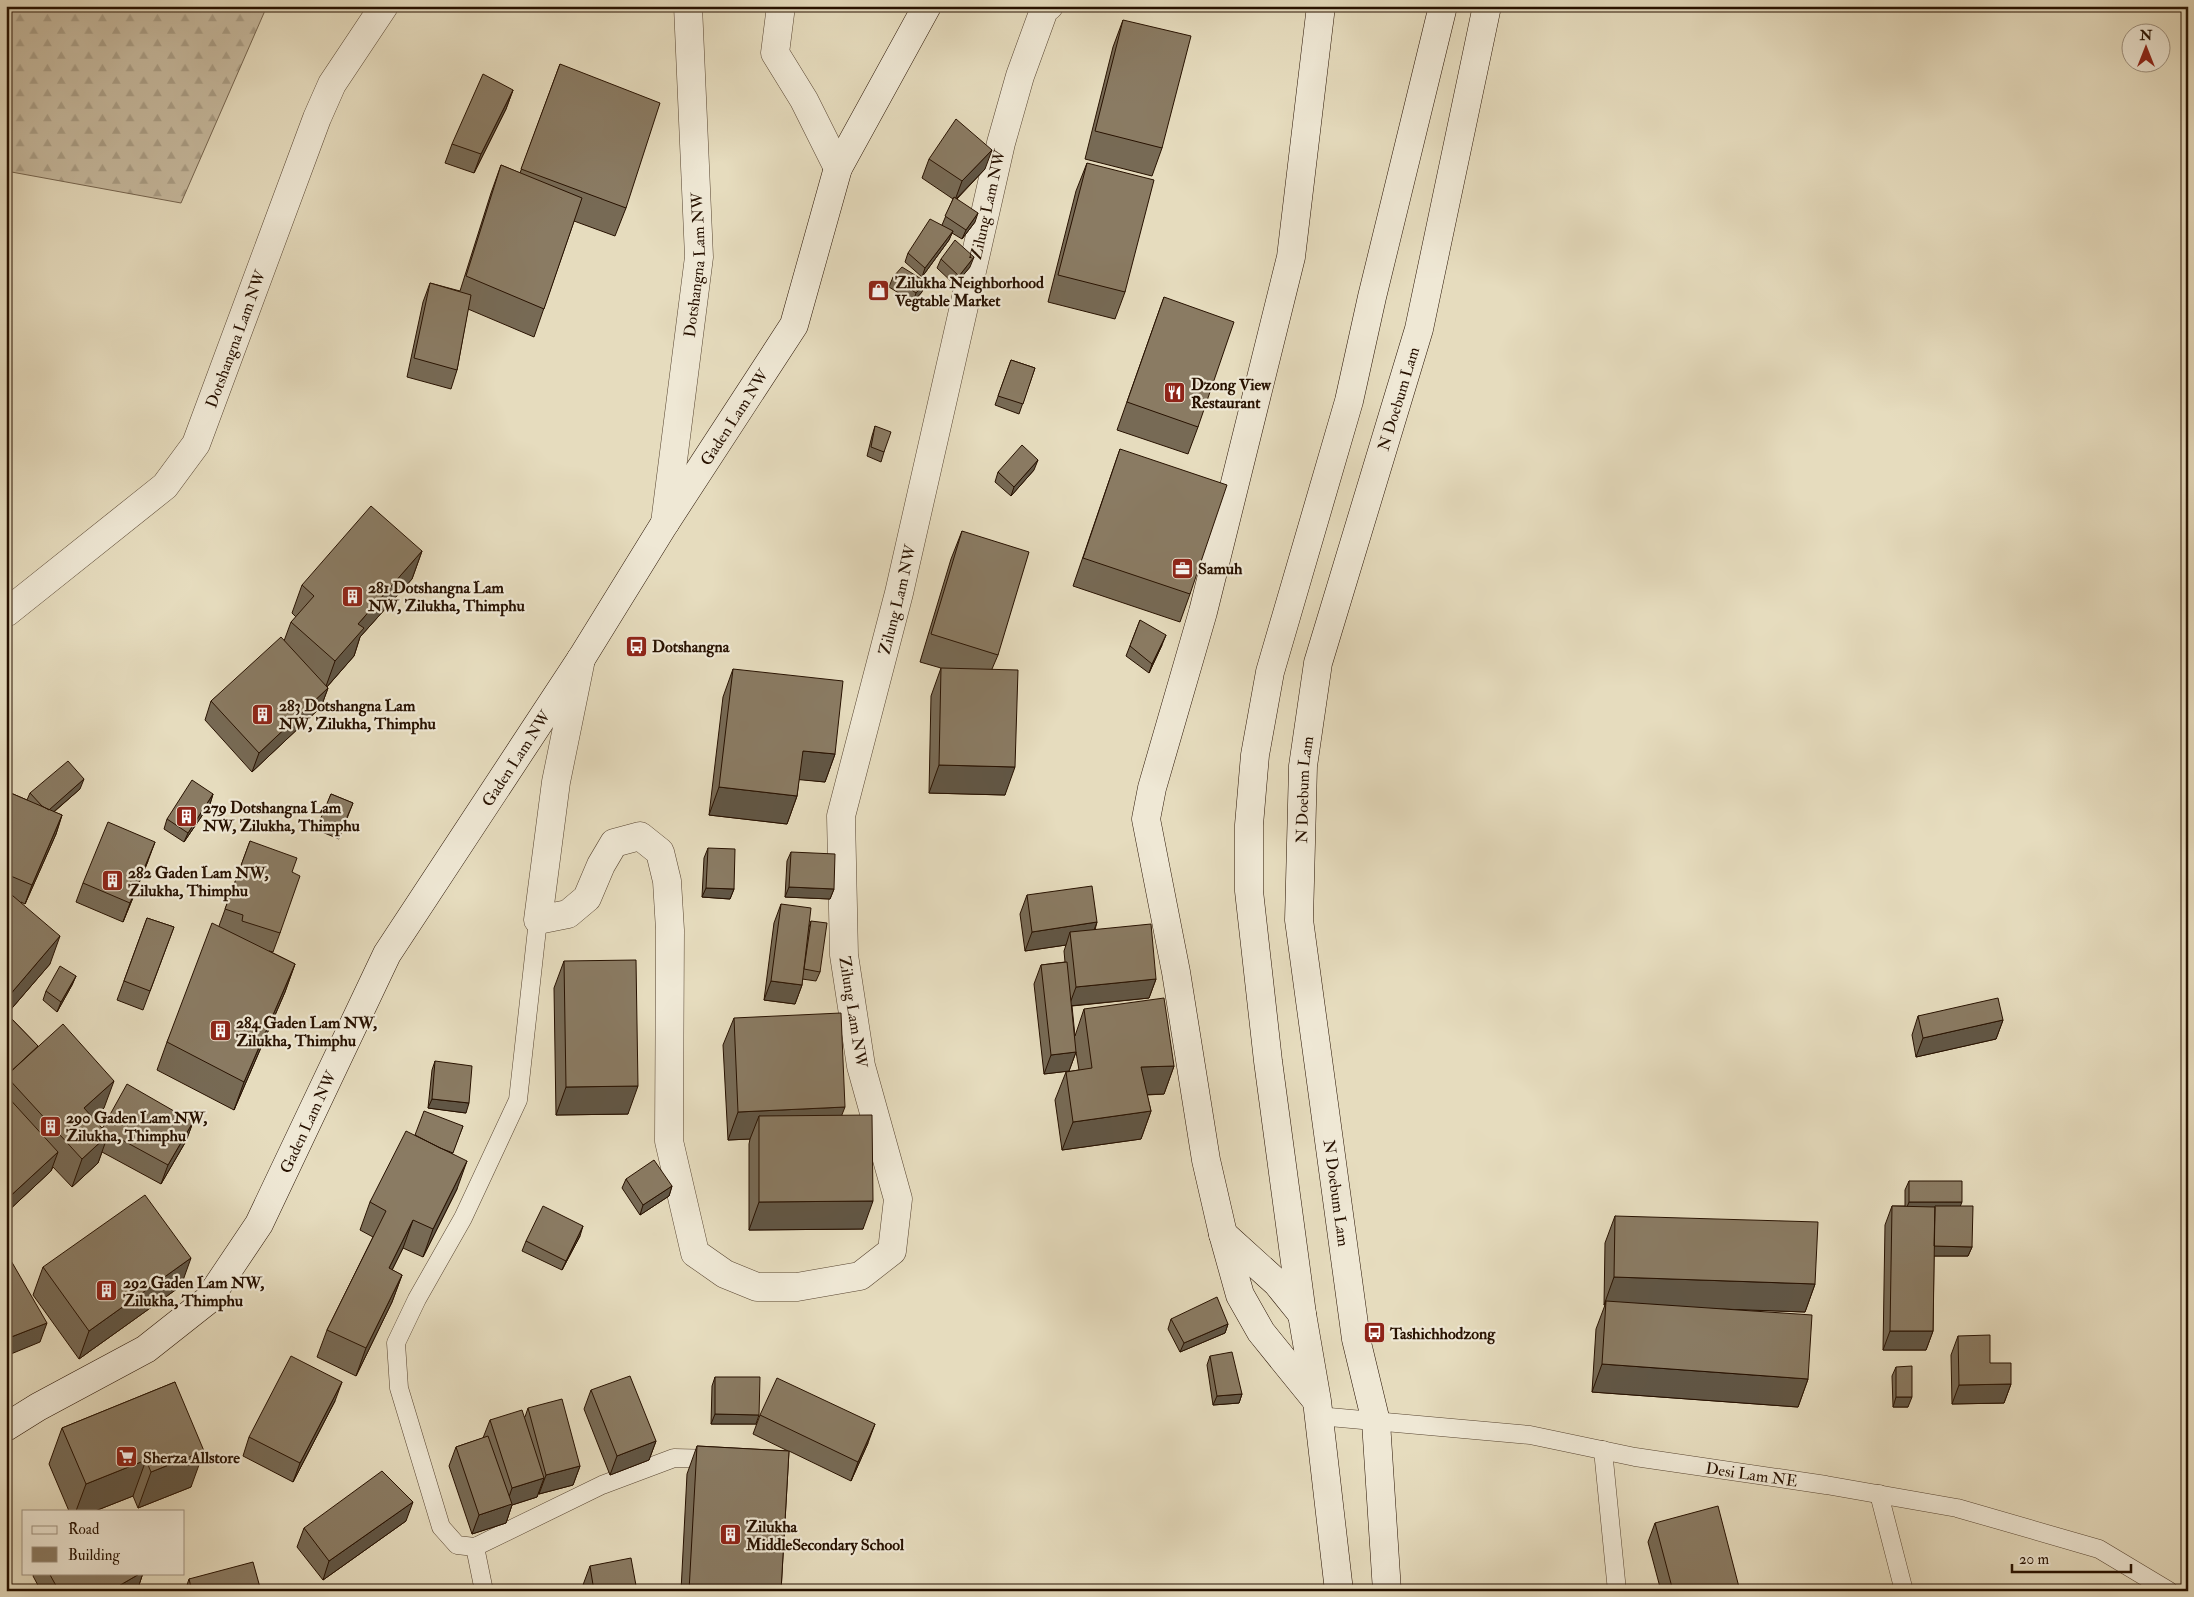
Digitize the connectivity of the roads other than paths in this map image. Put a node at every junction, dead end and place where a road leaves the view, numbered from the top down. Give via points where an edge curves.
1 (384, 6) edge
2 (688, 6) edge
3 (781, 6) edge
4 (927, 6) edge
5 (1049, 6) edge
6 (1321, 6) edge
7 (1443, 6) edge
8 (1487, 6) edge
9 (838, 168) junction
10 (665, 523) junction
11 (6, 613) edge
12 (582, 659) junction
13 (538, 920) junction
14 (1222, 1234) junction
15 (1302, 1314) junction
16 (1317, 1408) junction
17 (1376, 1422) junction
18 (6, 1427) edge
19 (1603, 1450) junction
20 (729, 1461) edge
21 (1879, 1494) junction
22 (474, 1548) junction
23 (484, 1591) edge
24 (1339, 1591) edge
25 (1387, 1591) edge
26 (1617, 1591) edge
27 (1904, 1591) edge
28 (2169, 1591) edge

1 - 11 main road, Dotshangna Lam NW via 332,84 317,118 196,444 165,486
2 - 10 main road, Dotshangna Lam NW via 699,257
3 - 9 main road via 776,53
4 - 9 main road, Gaden Lam NW
5 - 13 main road, Zilung Lam NW via 1044,10 1024,66 1001,142 899,593 841,816 844,955 861,1066 898,1200 892,1251 860,1276 797,1287 757,1287 725,1274 695,1253 669,1141 670,930 667,881 660,852 640,836 614,843 587,898 568,914
6 - 14 main road via 1292,257 1203,612 1146,819
7 - 15 main road via 1349,401 1270,672 1255,754 1249,825 1249,892
8 - 17 main road, N Doebum Lam via 1419,329 1318,663 1303,766 1299,920 1356,1339
9 - 10 main road, Gaden Lam NW via 794,325
10 - 12 main road, Gaden Lam NW
12 - 13 main road via 556,782
12 - 18 main road, Gaden Lam NW via 387,954 259,1224 208,1300 146,1349 38,1406
13 - 22 lane via 518,1100 463,1218 396,1343 398,1388 441,1527 457,1545
14 - 15 main road via 1277,1283
14 - 16 main road via 1240,1295 1261,1332
15 - 16 main road
16 - 17 lane, Desi Lam NE
16 - 24 main road
17 - 19 lane, Desi Lam NE via 1530,1435
17 - 25 main road, N Doebum Lam
19 - 21 lane, Desi Lam NE
19 - 26 lane
20 - 22 lane via 674,1458 602,1484
21 - 27 lane
21 - 28 lane, Desi Lam NE via 1956,1508 2098,1549
22 - 23 lane

